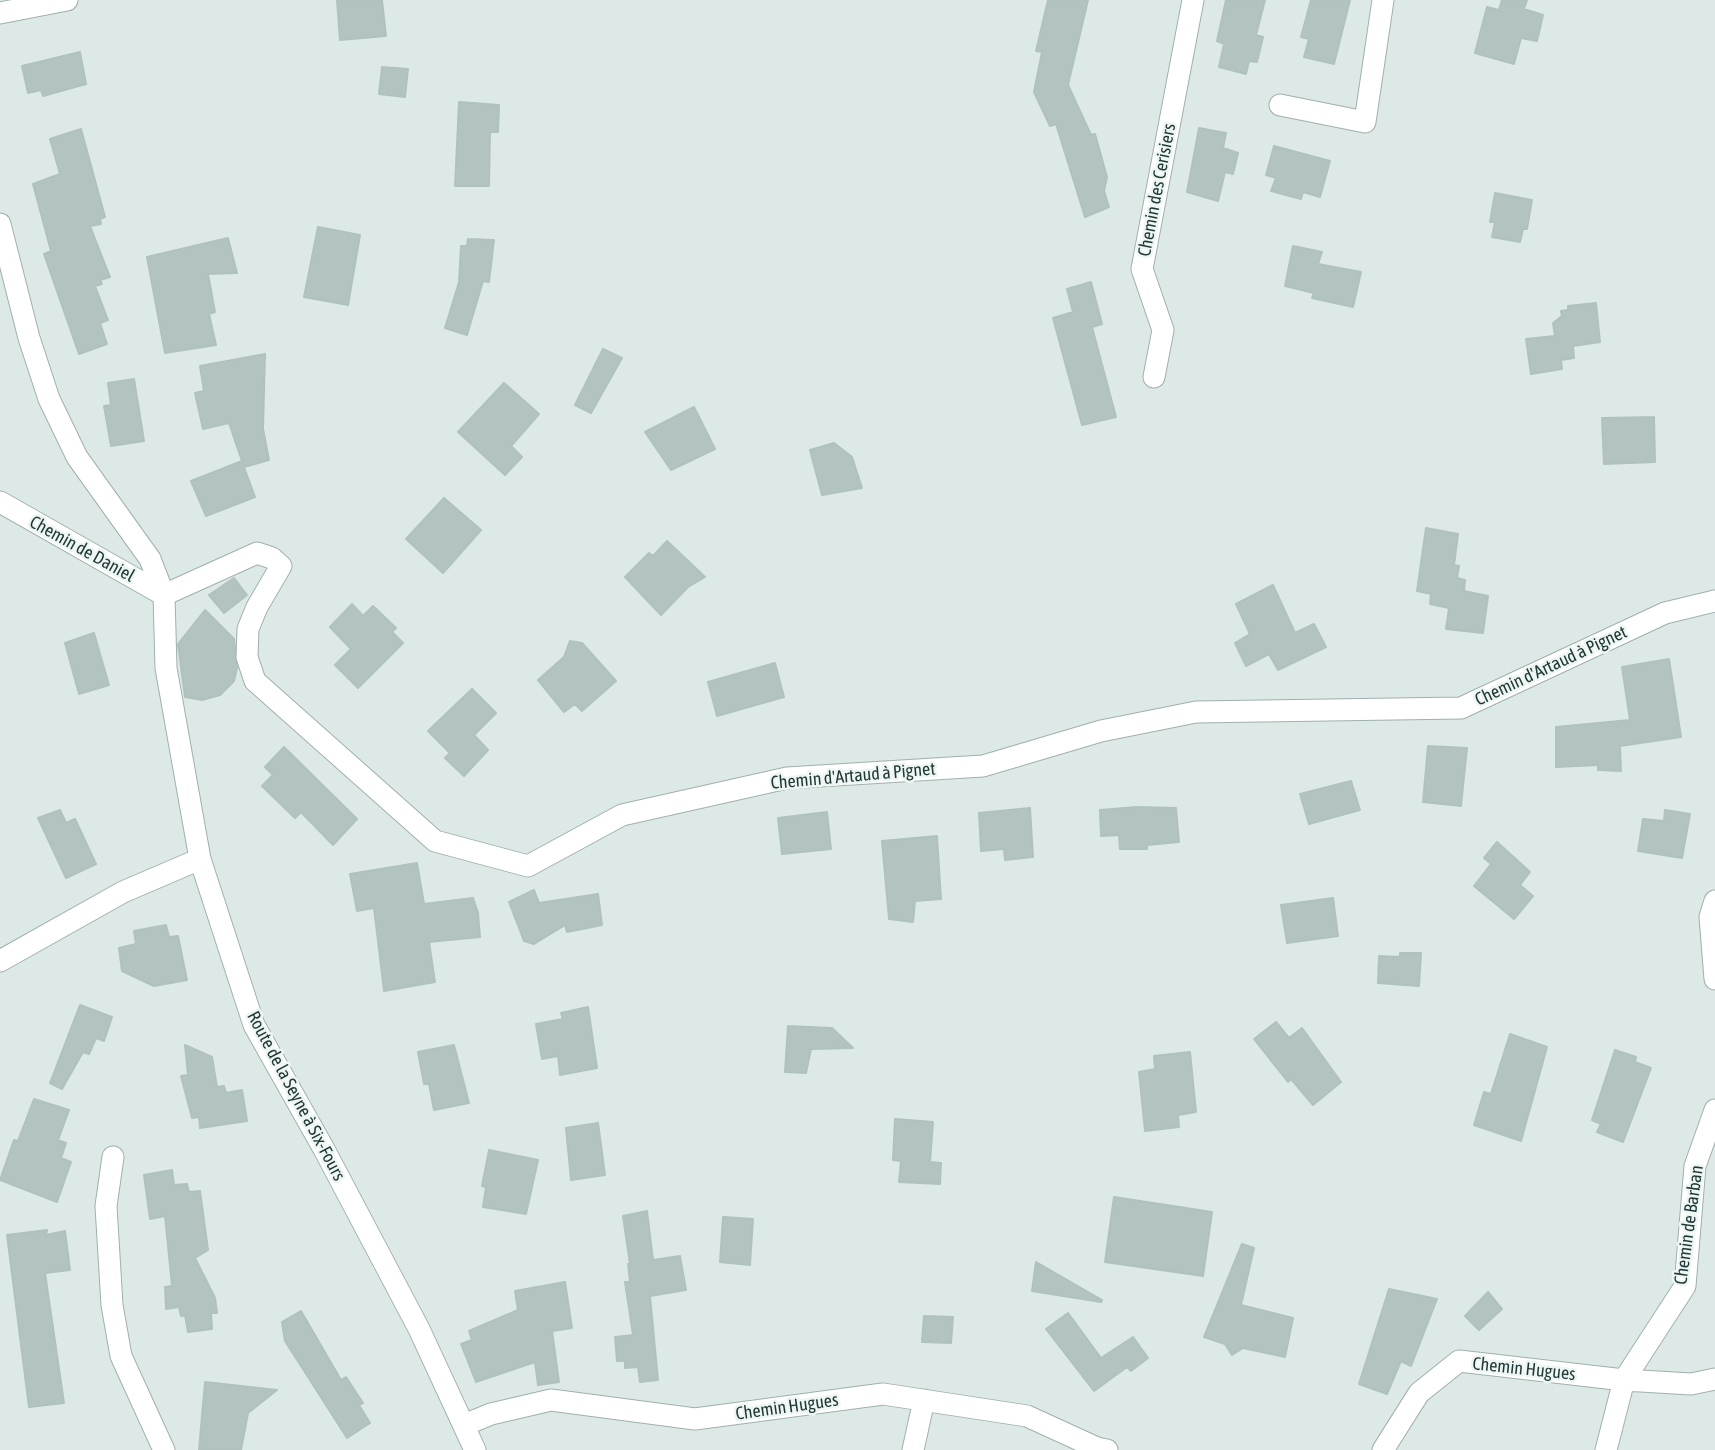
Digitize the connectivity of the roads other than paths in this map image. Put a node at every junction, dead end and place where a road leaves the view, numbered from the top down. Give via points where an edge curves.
1 (67, 0) edge
2 (1193, 0) edge
3 (1383, 0) edge
4 (0, 13) edge
5 (1280, 105) dead end
6 (0, 224) edge
7 (1154, 377) dead end
8 (0, 502) edge
9 (164, 595) junction
10 (1715, 601) edge
11 (200, 859) junction
12 (1715, 901) edge
13 (0, 961) edge
14 (1715, 979) edge
15 (1715, 1110) edge
16 (114, 1157) dead end
17 (1715, 1379) edge
18 (1624, 1380) junction
19 (924, 1400) junction
20 (464, 1425) junction
21 (164, 1450) edge
22 (475, 1450) edge
23 (912, 1450) edge
24 (1107, 1450) edge
25 (1383, 1450) edge
26 (1606, 1450) edge

1 - 4 street
2 - 7 street, Chemin des Cerisiers via 1142,269 1163,330
3 - 5 street via 1365,122
6 - 9 street, Route de la Seyne à Six-Fours via 49,398 77,457 150,559
8 - 9 street, Chemin de Daniel
9 - 10 street, Chemin d'Artaud à Pignet via 257,553 272,558 281,566 248,629 247,657 256,681 435,841 528,866 622,815 787,778 983,766 1101,731 1196,712 1461,708 1665,613
9 - 11 street, Route de la Seyne à Six-Fours via 166,668
11 - 13 street via 123,892
11 - 20 street, Route de la Seyne à Six-Fours via 254,1025 419,1329
12 - 14 street via 1710,917
15 - 18 street, Chemin de Barban via 1695,1166 1685,1286
16 - 21 street via 106,1206 118,1343
17 - 18 street, Chemin Hugues via 1691,1384
18 - 25 street, Chemin Hugues via 1458,1361 1419,1393
18 - 26 street, Chemin de Barban
19 - 20 street, Chemin Hugues via 883,1394 695,1419 551,1400
19 - 23 street
19 - 24 street, Chemin Hugues via 1027,1416
20 - 22 street, Route de la Seyne à Six-Fours

